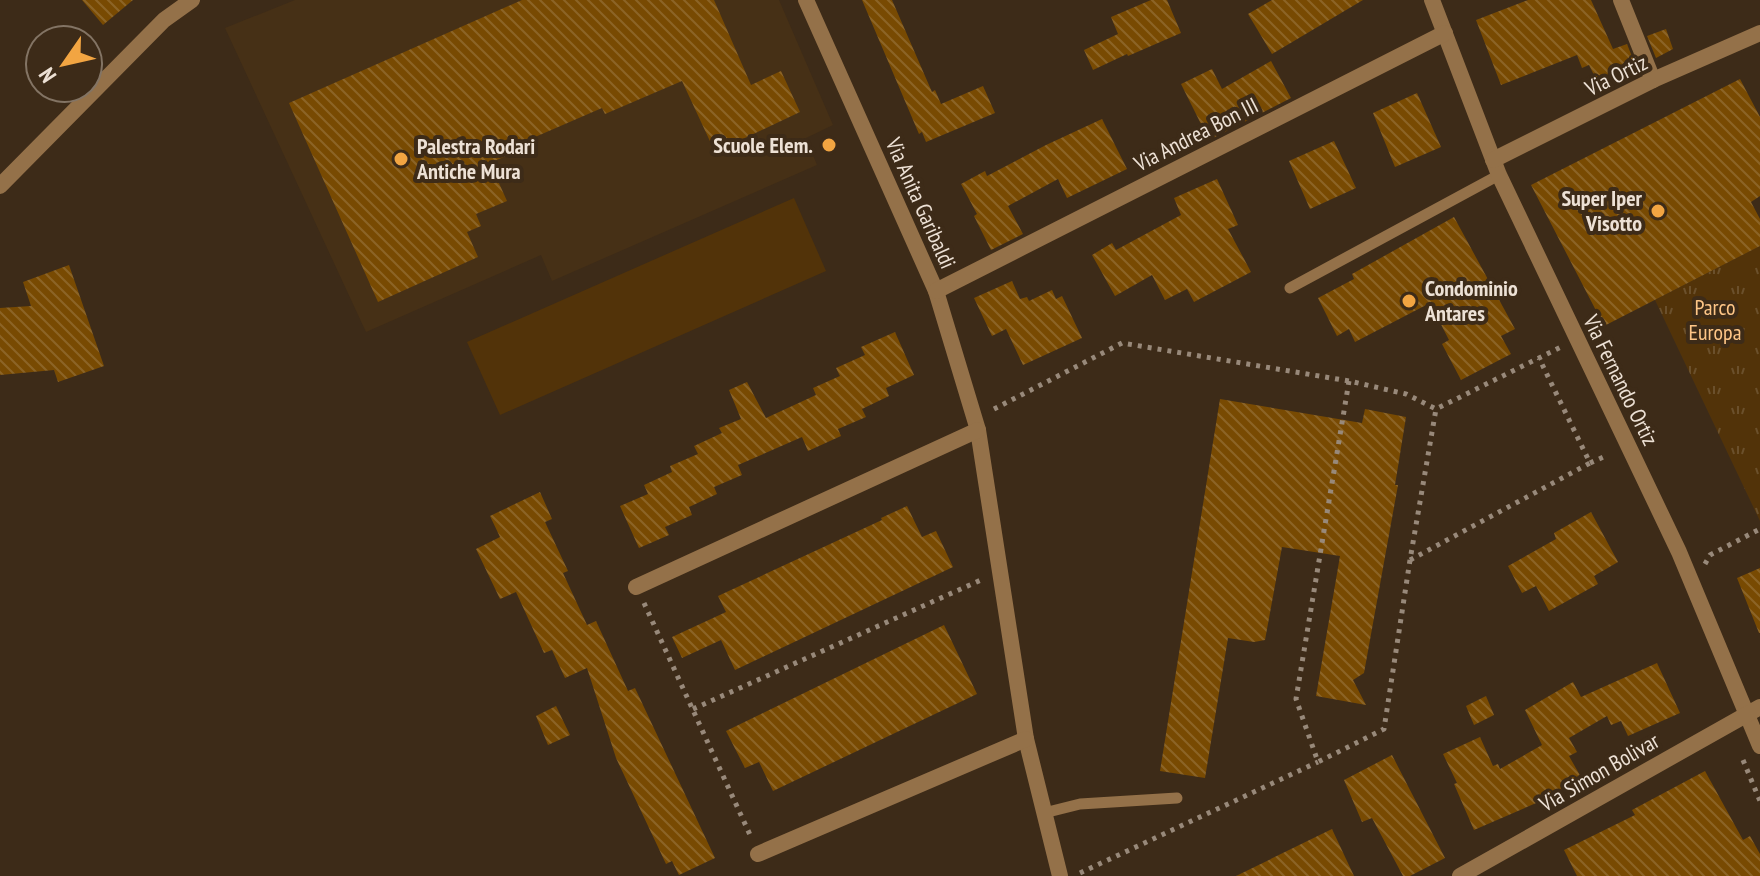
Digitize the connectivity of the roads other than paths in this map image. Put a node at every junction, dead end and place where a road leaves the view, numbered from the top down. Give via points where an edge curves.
1 (192, 0) edge
2 (806, 0) edge
3 (1432, 0) edge
4 (1621, 0) edge
5 (1445, 33) junction
6 (1760, 33) edge
7 (1653, 80) junction
8 (1496, 168) junction
9 (0, 186) edge
10 (1290, 288) dead end
11 (936, 291) junction
12 (978, 430) junction
13 (636, 587) road end
14 (1753, 710) edge
15 (1026, 739) junction
16 (1760, 746) edge
17 (1177, 798) dead end
18 (1044, 813) junction
19 (758, 854) road end
20 (1060, 876) edge
21 (1460, 876) edge

1 - 9 street via 164,20
2 - 11 street, Via Anita Garibaldi
3 - 5 street
4 - 7 street
5 - 8 street, Via Fernando Ortiz
5 - 11 street, Via Andrea Bon III
6 - 7 street, Via Ortiz
7 - 8 street, Via Ortiz
8 - 10 lane
8 - 14 street, Via Fernando Ortiz
11 - 12 street, Via Anita Garibaldi
12 - 13 street
12 - 15 street, Via Anita Garibaldi
14 - 16 street, Via Fernando Ortiz
14 - 21 street, Via Simon Bolivar
15 - 18 street, Via Anita Garibaldi
15 - 19 street
17 - 18 lane via 1080,804
18 - 20 street, Via Anita Garibaldi

